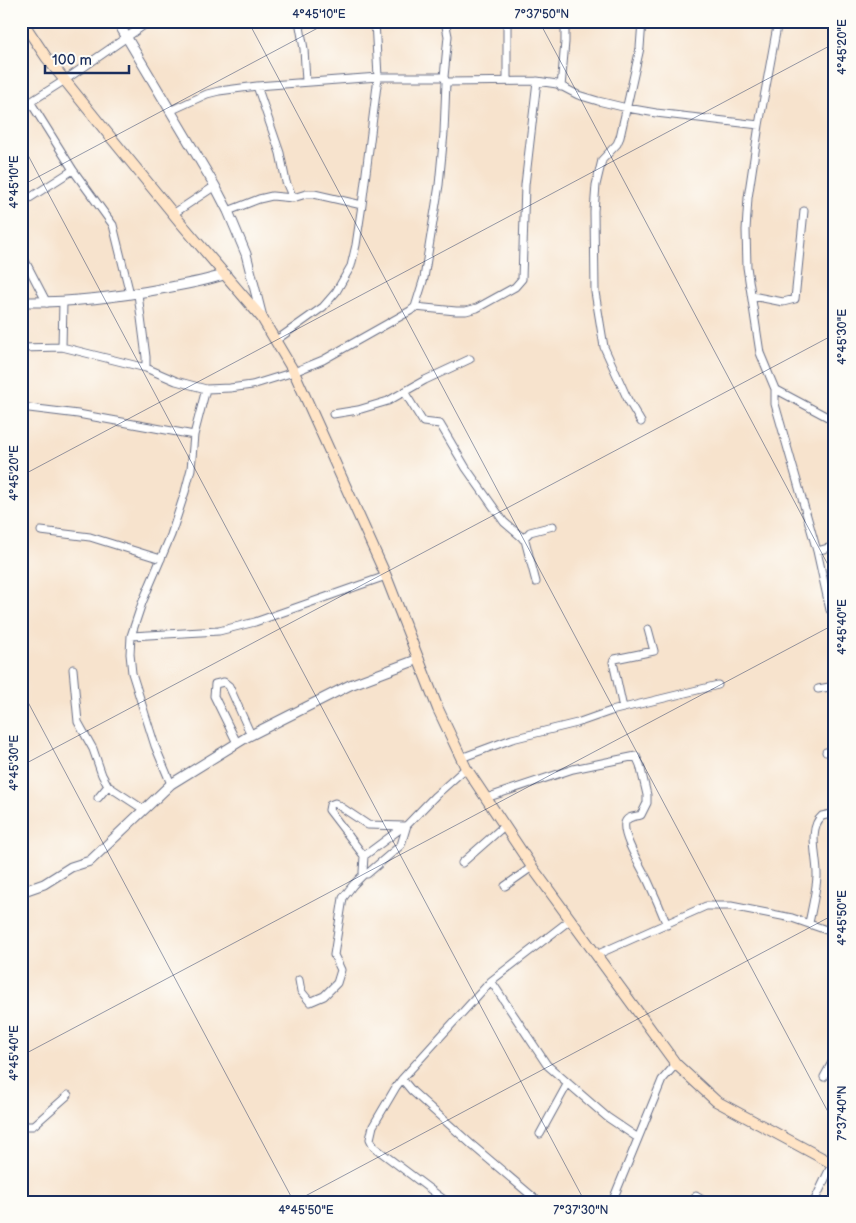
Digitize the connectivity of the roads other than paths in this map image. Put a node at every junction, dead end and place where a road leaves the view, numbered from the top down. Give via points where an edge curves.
1 (22, 21) edge
2 (117, 21) edge
3 (150, 21) edge
4 (299, 21) edge
5 (374, 21) edge
6 (445, 21) edge
7 (507, 21) edge
8 (564, 21) edge
9 (642, 21) edge
10 (778, 21) edge
11 (126, 37) junction
12 (378, 77) junction
13 (65, 80) junction
14 (445, 80) junction
15 (507, 80) junction
16 (306, 81) junction
17 (537, 81) junction
18 (256, 86) junction
19 (561, 87) junction
20 (31, 103) junction
21 (21, 108) edge
22 (627, 108) junction
23 (170, 111) junction
24 (759, 125) junction
25 (73, 170) junction
26 (215, 186) junction
27 (293, 198) junction
28 (28, 199) dead end
29 (362, 205) junction
30 (228, 211) junction
31 (804, 211) dead end
32 (173, 214) junction
33 (21, 253) edge
34 (226, 274) junction
35 (134, 294) junction
36 (752, 296) junction
37 (21, 302) edge
38 (63, 302) junction
39 (47, 303) junction
40 (414, 307) junction
41 (262, 318) junction
42 (275, 341) junction
43 (62, 347) junction
44 (21, 348) edge
45 (470, 359) dead end
46 (146, 368) junction
47 (294, 372) junction
48 (206, 389) junction
49 (775, 389) junction
50 (405, 393) junction
51 (21, 407) edge
52 (333, 414) dead end
53 (835, 421) edge
54 (641, 422) dead end
55 (194, 435) junction
56 (553, 526) dead end
57 (41, 531) dead end
58 (523, 539) junction
59 (835, 546) edge
60 (817, 551) junction
61 (161, 560) junction
62 (386, 576) junction
63 (536, 582) dead end
64 (835, 612) edge
65 (648, 629) dead end
66 (131, 636) junction
67 (419, 659) junction
68 (73, 669) dead end
69 (718, 685) dead end
70 (835, 686) edge
71 (818, 689) dead end
72 (622, 708) junction
73 (251, 735) junction
74 (236, 743) junction
75 (835, 751) edge
76 (826, 752) dead end
77 (462, 758) junction
78 (466, 768) junction
79 (170, 784) junction
80 (108, 786) junction
81 (98, 798) dead end
82 (486, 798) junction
83 (143, 809) junction
84 (835, 813) edge
85 (405, 826) junction
86 (504, 826) junction
87 (364, 856) junction
88 (462, 863) dead end
89 (532, 867) junction
90 (364, 874) junction
91 (505, 886) dead end
92 (21, 892) edge
93 (570, 920) junction
94 (809, 923) junction
95 (667, 924) junction
96 (835, 933) edge
97 (596, 955) junction
98 (299, 980) dead end
99 (491, 981) junction
100 (835, 1057) edge
101 (676, 1064) junction
102 (824, 1077) dead end
103 (402, 1079) junction
104 (568, 1083) junction
105 (68, 1095) dead end
106 (21, 1122) edge
107 (540, 1134) dead end
108 (638, 1138) junction
109 (834, 1163) edge
110 (447, 1202) edge
111 (540, 1202) edge
112 (612, 1202) edge
113 (694, 1202) edge
114 (706, 1202) edge
115 (814, 1202) edge

1 - 13 main road
2 - 11 street
3 - 11 street
4 - 16 street
5 - 12 street
6 - 14 street via 448,36
7 - 15 street
8 - 19 street
9 - 22 street via 640,48
10 - 24 street
11 - 13 street
11 - 23 street
12 - 14 street
12 - 16 street
12 - 29 street
13 - 20 street
13 - 32 main road
14 - 15 street
14 - 40 street via 439,185 424,278
15 - 17 street
16 - 18 street
17 - 19 street
17 - 40 street via 525,185 522,279 515,287 477,308 456,311
18 - 23 street via 207,94
18 - 27 street
19 - 22 street
20 - 21 street
20 - 25 street
22 - 24 street
22 - 54 street via 620,137 602,160 596,185 594,292 604,347
23 - 26 street
24 - 36 street via 746,230
25 - 28 street
25 - 35 street via 113,225
26 - 30 street
26 - 32 street
27 - 29 street via 314,194
27 - 30 street via 272,196
29 - 42 street via 351,266 336,292 323,307
30 - 41 street via 246,254
31 - 36 street via 795,299 783,302
32 - 34 main road
33 - 39 street
34 - 35 street
34 - 41 main road
35 - 38 street
35 - 46 street via 145,341
36 - 49 street via 760,353
37 - 39 street
38 - 39 street
38 - 43 street
40 - 47 street via 322,360
41 - 42 main road
42 - 47 main road
43 - 44 street
43 - 46 street
45 - 50 street
46 - 48 street
47 - 48 street via 252,384
47 - 62 main road
48 - 55 street
49 - 53 street
49 - 60 street via 775,404
50 - 52 street via 358,410
50 - 58 street via 422,422 440,424 504,522
51 - 55 street
55 - 61 street via 185,492
56 - 58 street via 530,532
57 - 61 street via 90,537
58 - 63 street
59 - 60 street
60 - 64 street via 830,610
61 - 66 street
62 - 66 street via 256,622 219,631
62 - 67 main road
65 - 72 street via 654,651 613,662
66 - 79 street via 132,674
67 - 73 street via 350,685
67 - 77 main road
68 - 80 street via 78,722
69 - 72 street
70 - 71 street
72 - 77 street via 512,739
73 - 74 street
73 - 74 street via 229,686 224,682 215,684 214,696
74 - 79 street
75 - 76 street
77 - 78 main road
78 - 82 main road
78 - 85 street
79 - 83 street
80 - 81 street
80 - 83 street
82 - 86 main road
82 - 95 street via 573,769 636,756 647,803 641,815 632,816 625,825 635,858
83 - 92 street via 87,862
84 - 94 street via 822,816 815,825 817,874
85 - 87 street
85 - 87 street via 368,825 335,803 330,805 329,810
85 - 90 street via 402,844
86 - 88 street
86 - 89 main road
87 - 90 street
89 - 91 street
89 - 93 main road
90 - 98 street via 343,898 334,955 341,970 337,984 324,996 310,1002 301,991
93 - 97 main road
93 - 99 street
94 - 95 street via 731,906 706,906
94 - 96 street
95 - 97 street
97 - 101 main road
99 - 103 street
99 - 104 street via 547,1065
100 - 102 street
101 - 108 street via 662,1080
101 - 109 main road via 716,1101
103 - 110 street via 373,1126 370,1139 374,1147
103 - 111 street via 452,1127
104 - 107 street
104 - 108 street via 606,1117
105 - 106 street via 33,1126
108 - 112 street
109 - 115 street
113 - 114 street via 696,1196

